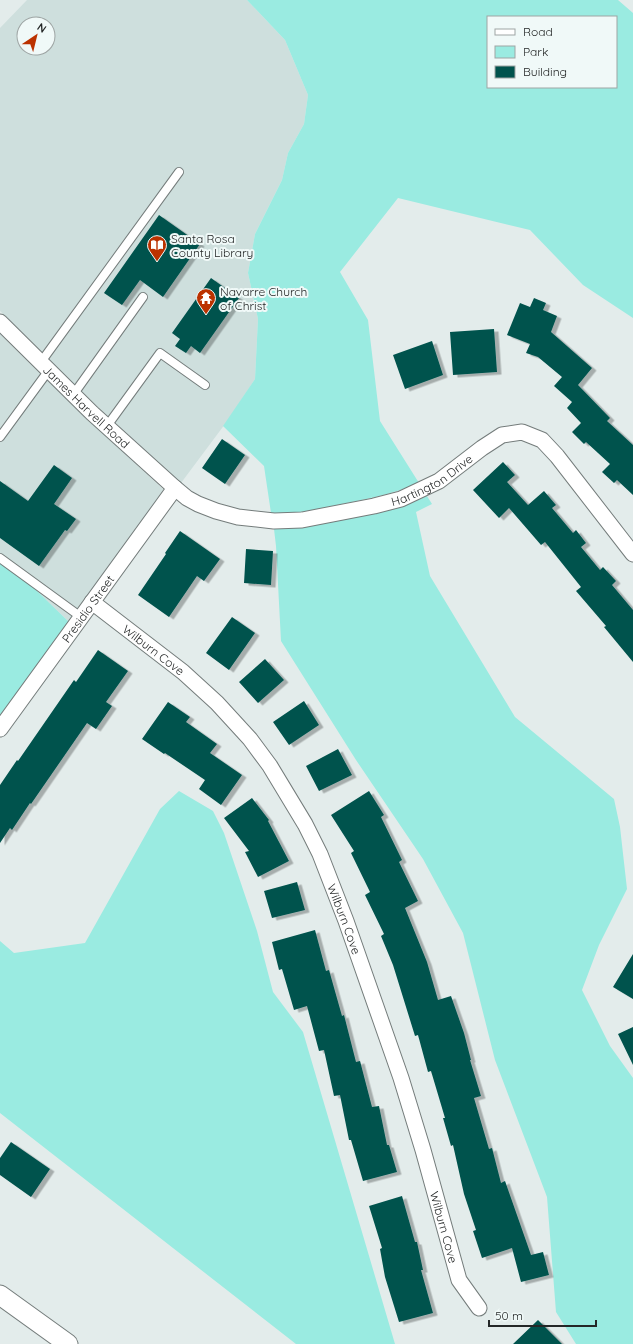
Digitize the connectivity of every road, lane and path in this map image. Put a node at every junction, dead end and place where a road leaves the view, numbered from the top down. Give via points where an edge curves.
1 (179, 172) dead end
2 (143, 297) dead end
3 (0, 322) edge
4 (45, 366) junction
5 (205, 385) dead end
6 (74, 395) junction
7 (107, 426) junction
8 (0, 436) edge
9 (175, 488) junction
10 (633, 554) edge
11 (0, 558) edge
12 (92, 602) junction
13 (81, 617) junction
14 (0, 729) edge
15 (0, 1295) edge
16 (479, 1308) dead end
17 (68, 1344) edge

1 - 4 lane
2 - 6 lane
3 - 4 street, James Harvell Road
4 - 6 street, James Harvell Road
4 - 8 lane
5 - 7 lane via 160,353
6 - 7 street, James Harvell Road
7 - 9 street, James Harvell Road
9 - 10 street, Hartington Drive via 198,504 238,517 274,521 302,520 401,499 439,481 502,435 522,432 542,440 557,456
9 - 12 street, Presidio Street
11 - 13 lane
12 - 13 street, Presidio Street
12 - 16 street, Wilburn Cove via 183,672 217,703 250,739 270,766 305,824 334,891 401,1078 459,1280
13 - 14 street, Presidio Street
15 - 17 street

